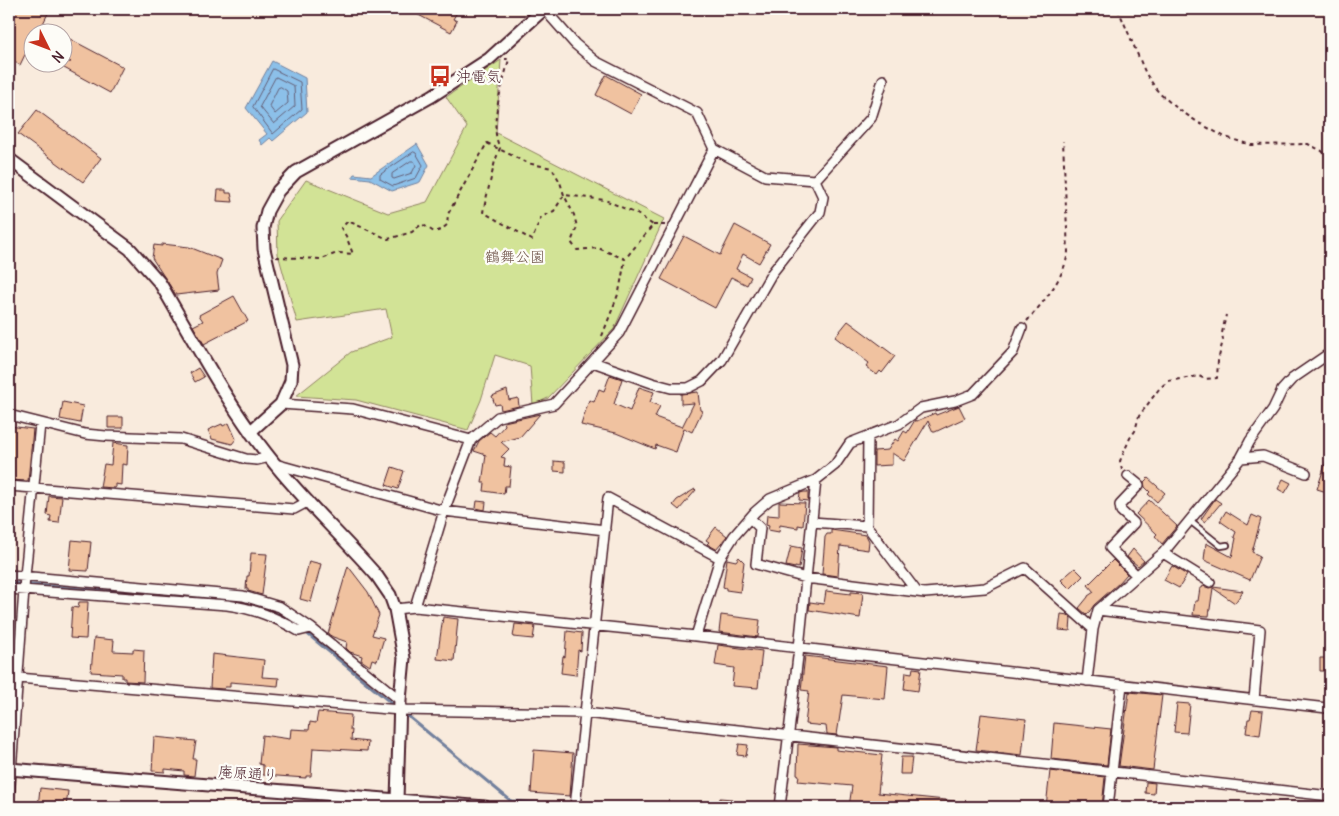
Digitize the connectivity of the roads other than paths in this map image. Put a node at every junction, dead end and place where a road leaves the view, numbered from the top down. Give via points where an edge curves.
1 (544, 9) edge
2 (883, 80) dead end
3 (714, 149) junction
4 (9, 158) edge
5 (815, 180) junction
6 (1022, 328) road end
7 (1330, 353) edge
8 (593, 362) junction
9 (281, 404) junction
10 (9, 415) edge
11 (40, 424) junction
12 (250, 432) junction
13 (868, 436) junction
14 (471, 440) junction
15 (1241, 458) junction
16 (272, 461) junction
17 (1306, 473) dead end
18 (1128, 476) road end
19 (816, 480) junction
20 (9, 486) edge
21 (33, 488) junction
22 (308, 501) junction
23 (444, 511) junction
24 (750, 518) junction
25 (1190, 521) junction
26 (812, 522) junction
27 (867, 526) junction
28 (605, 530) junction
29 (1227, 545) dead end
30 (1163, 553) junction
31 (720, 558) junction
32 (9, 575) edge
33 (25, 576) junction
34 (1137, 576) junction
35 (806, 578) junction
36 (1210, 582) dead end
37 (9, 589) edge
38 (24, 590) junction
39 (916, 592) junction
40 (415, 606) junction
41 (395, 608) junction
42 (1098, 610) junction
43 (594, 626) junction
44 (311, 628) junction
45 (1092, 629) junction
46 (696, 636) junction
47 (799, 648) junction
48 (18, 678) junction
49 (1087, 680) junction
50 (1122, 684) junction
51 (1254, 700) junction
52 (400, 705) junction
53 (1330, 710) edge
54 (585, 713) junction
55 (789, 736) junction
56 (10, 769) edge
57 (1112, 772) junction
58 (1330, 796) edge
59 (9, 799) edge
60 (380, 801) edge
61 (395, 804) edge
62 (486, 807) edge
63 (575, 807) edge
64 (780, 807) edge
65 (1108, 807) edge

1 - 3 street via 594,61 697,113
1 - 9 street via 489,59 432,96 296,172 278,191 263,228 266,257 292,365 290,382
2 - 5 street via 872,118
3 - 5 street via 765,176
3 - 8 street via 619,333
4 - 12 street via 130,249 146,266 160,283
5 - 8 street via 823,197 820,212 772,273 722,360 702,381 688,388 671,388
6 - 13 street via 1012,352 973,394 921,408 899,424
7 - 15 street via 1292,379 1282,390
8 - 14 street via 554,404 498,417
9 - 12 street
9 - 14 street via 353,409
10 - 11 street
11 - 16 street via 85,434 181,439 246,459
11 - 21 street
12 - 16 street
13 - 19 street via 850,443 835,466
13 - 27 street
14 - 23 street
15 - 17 street via 1263,456
15 - 25 street
16 - 22 street
16 - 23 street
18 - 34 street via 1139,485 1120,505 1121,511 1134,523 1110,548
19 - 24 street via 770,499
19 - 26 street
20 - 21 street
21 - 22 street via 294,510
21 - 33 street
22 - 41 street via 377,576
23 - 28 street
23 - 40 street
24 - 31 street
24 - 35 street via 760,528 756,564
25 - 29 lane via 1221,546
25 - 30 street
26 - 27 street
26 - 35 street
27 - 39 street
28 - 31 street via 608,498
28 - 43 street
30 - 34 street
30 - 36 street
31 - 46 street
32 - 33 street
33 - 38 street
33 - 44 street via 243,596 280,608
34 - 42 street
35 - 39 street
35 - 47 street
37 - 38 street
38 - 44 street via 235,606 278,619 299,632
38 - 48 street
39 - 45 street via 985,588 1026,568
40 - 41 street
40 - 43 street
41 - 52 street via 404,658
42 - 45 street
42 - 51 street via 1260,630
43 - 46 street
43 - 54 street
44 - 52 street
45 - 49 street
46 - 47 street
47 - 49 street
47 - 55 street
48 - 52 street
48 - 56 street
49 - 50 street
50 - 51 street
50 - 57 street
51 - 53 street
52 - 54 street
52 - 61 street
54 - 55 street
54 - 63 street
55 - 57 street
55 - 64 street
56 - 59 street
56 - 60 street, 庵原通り
57 - 58 street
57 - 65 street
60 - 61 street, 庵原通り
61 - 62 street, 庵原通り

